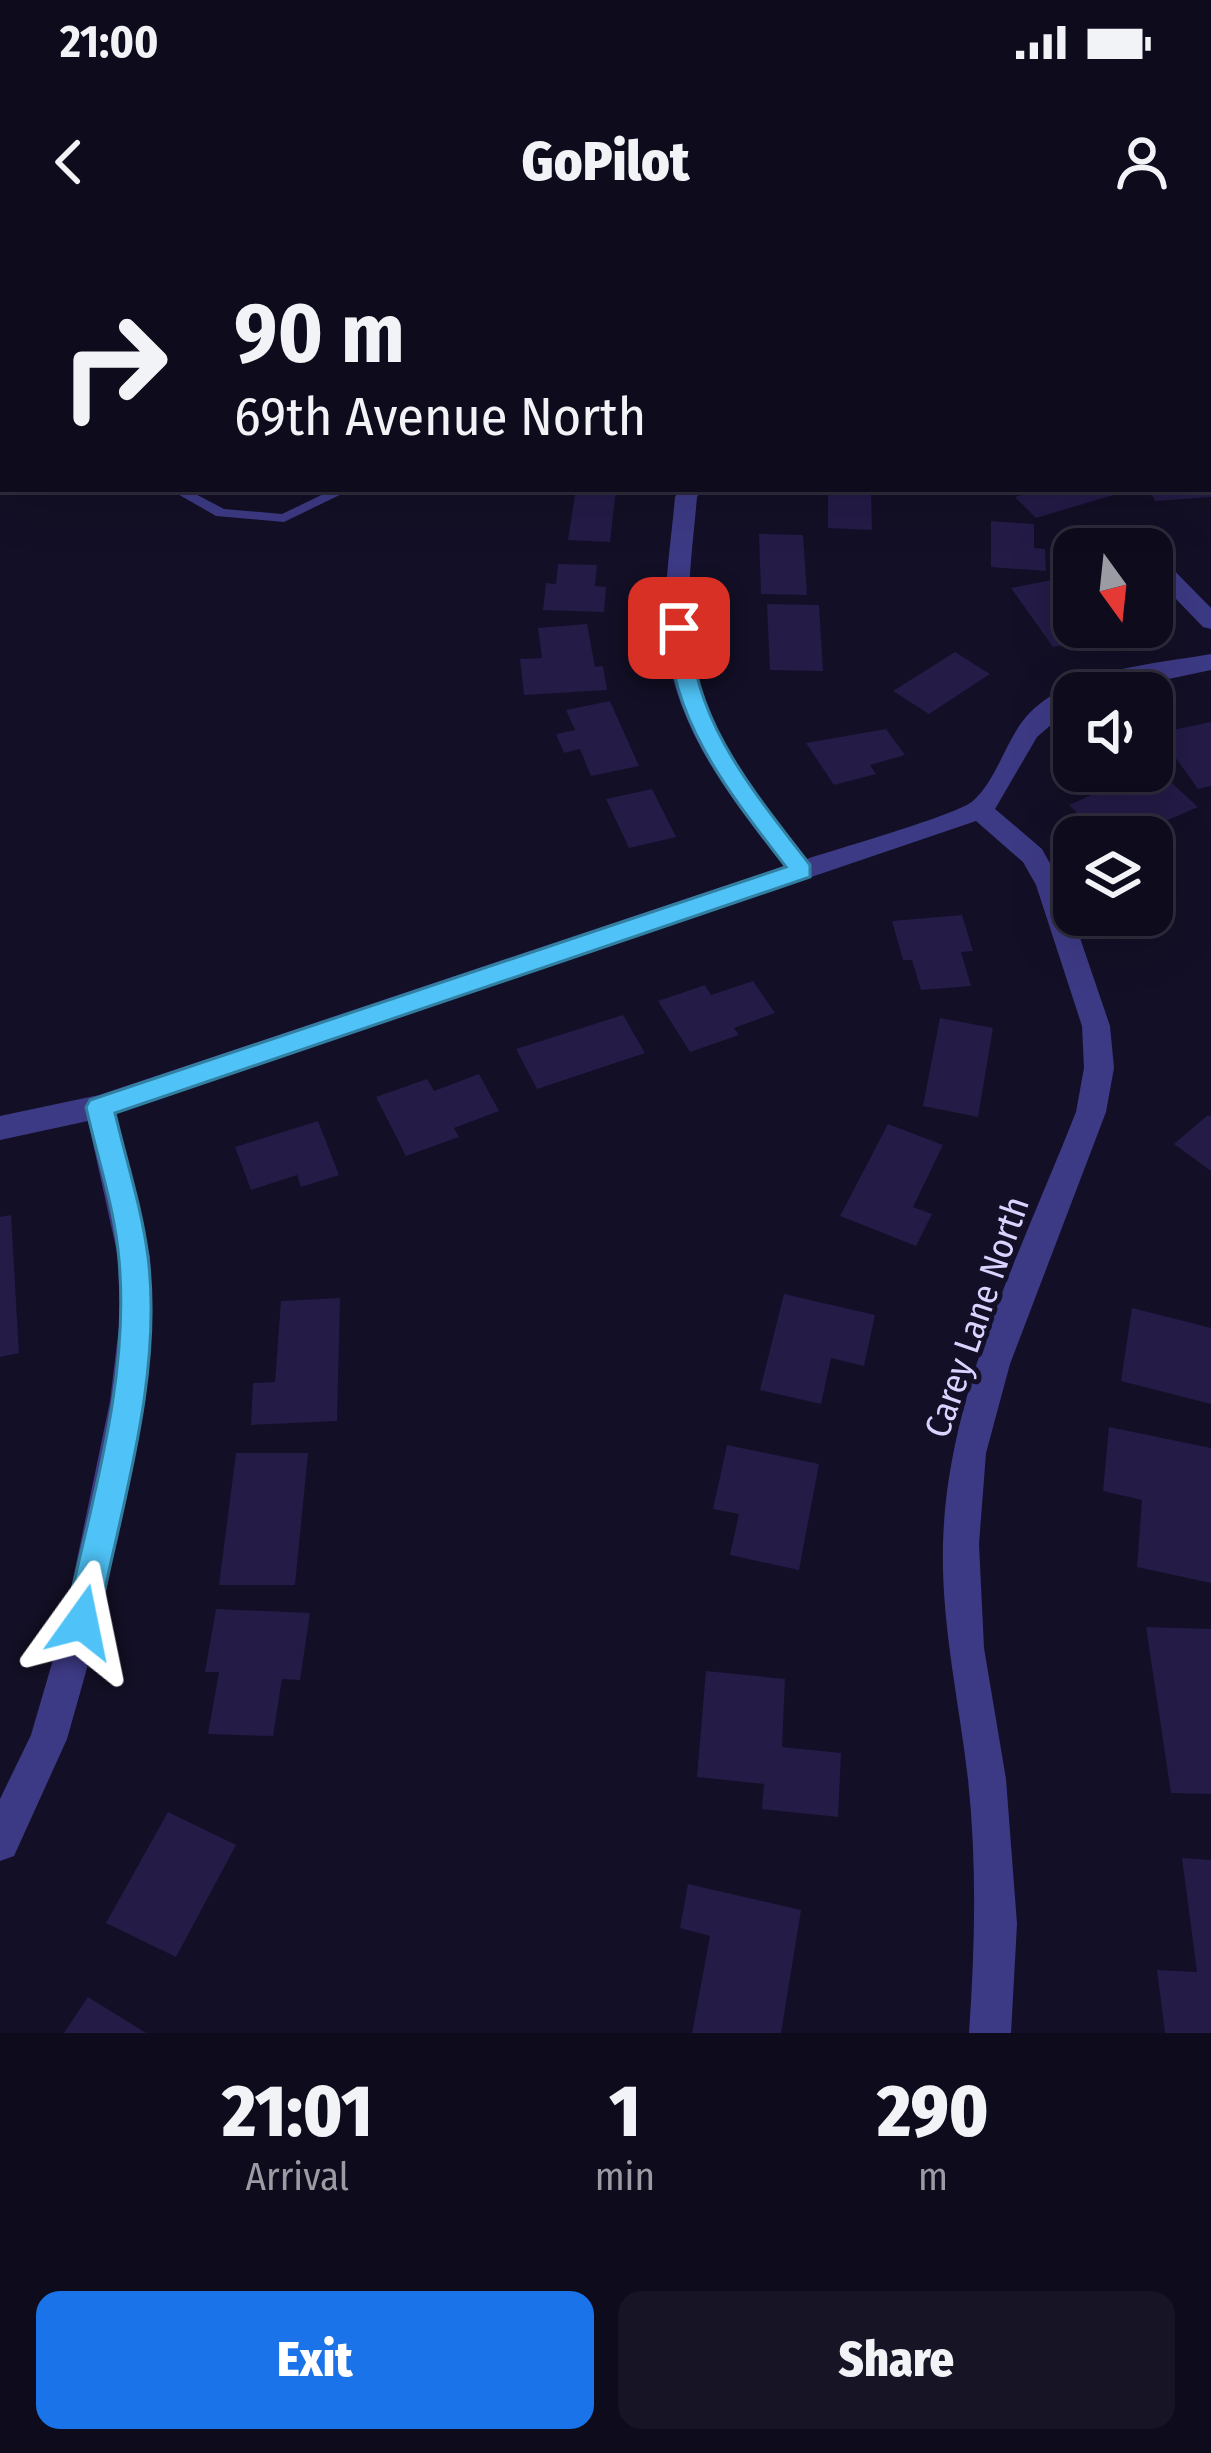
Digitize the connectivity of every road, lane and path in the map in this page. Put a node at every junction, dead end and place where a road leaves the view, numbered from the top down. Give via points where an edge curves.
1 (182, 492) edge
2 (342, 492) edge
3 (690, 492) edge
4 (1173, 583) edge
5 (1211, 622) edge
6 (1211, 662) edge
7 (1156, 672) edge
8 (1053, 706) edge
9 (980, 810) junction
10 (802, 871) junction
11 (100, 1107) junction
12 (0, 1128) edge
13 (0, 1842) edge
14 (990, 2033) edge

1 - 2 lane via 221,513 284,518
3 - 10 street via 678,602 691,698 739,789
4 - 5 street
6 - 7 street
8 - 9 street via 1023,733 1000,788
9 - 10 street
9 - 14 street, Carey Lane North via 1033,856 1049,885 1096,1026 1099,1068 1091,1112 994,1364 969,1453 966,1648 987,1779 997,1924
10 - 11 street
11 - 12 street
11 - 13 street via 134,1257 127,1401 82,1622 48,1739

